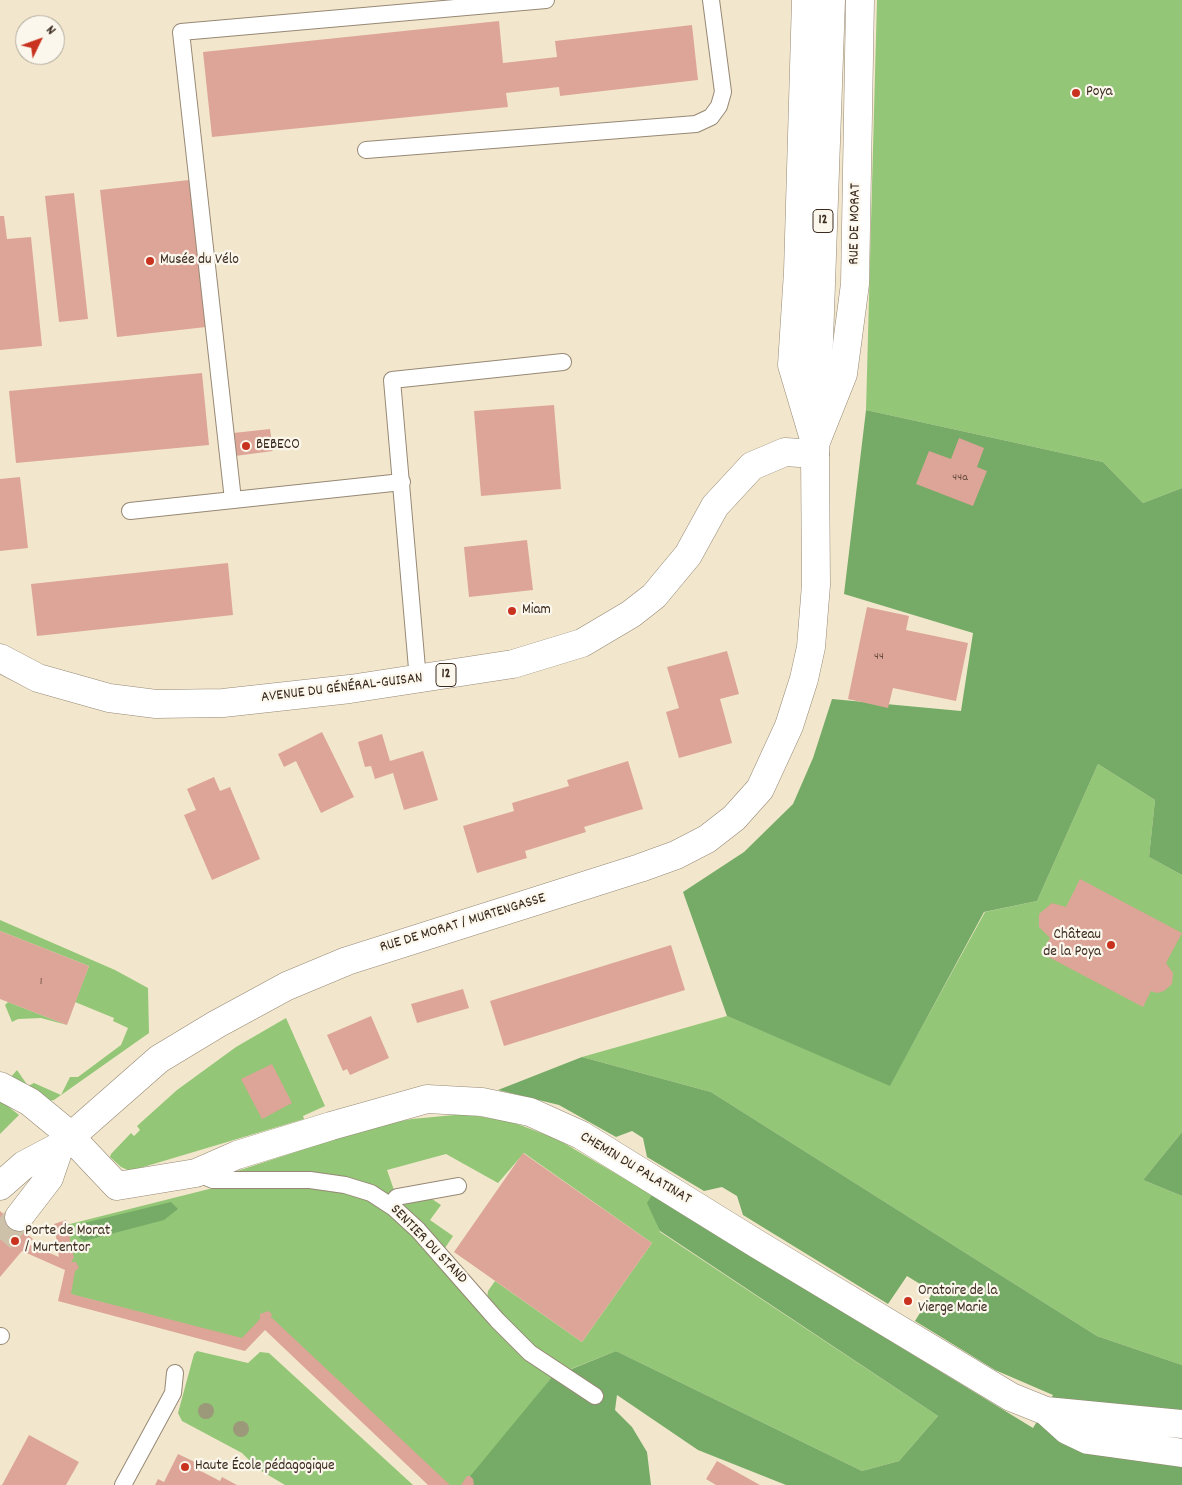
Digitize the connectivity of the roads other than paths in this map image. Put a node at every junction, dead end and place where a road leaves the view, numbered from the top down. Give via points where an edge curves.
1 (546, 0) edge
2 (711, 0) edge
3 (806, 0) edge
4 (831, 0) edge
5 (860, 0) edge
6 (366, 150) dead end
7 (563, 362) dead end
8 (815, 448) junction
9 (402, 482) junction
10 (233, 500) junction
11 (130, 511) dead end
12 (0, 658) edge
13 (804, 679) joint
14 (418, 680) junction
15 (0, 1086) edge
16 (65, 1141) junction
17 (196, 1173) junction
18 (0, 1186) edge
19 (458, 1186) dead end
20 (390, 1205) junction
21 (19, 1217) tunnel mouth
22 (175, 1373) dead end
23 (595, 1396) dead end
24 (1046, 1412) junction
25 (1182, 1424) edge
26 (1182, 1454) edge
27 (123, 1485) edge

1 - 10 lane via 181,32
2 - 6 lane via 723,92 711,117 696,124
3 - 8 main road, RUE DE MORAT via 792,365
4 - 8 main road, 12
5 - 8 main road, RUE DE MORAT via 855,284 842,374
7 - 9 lane via 392,380
8 - 13 main road, RUE DE MORAT via 816,585 811,647
8 - 14 main road, AVENUE DU GÉNÉRAL-GUISAN / 12 via 785,452 752,466 715,506 688,555 654,596 632,614 582,643 514,664
9 - 10 lane
9 - 14 lane
10 - 11 lane
12 - 14 main road, AVENUE DU GÉNÉRAL-GUISAN / 12 via 38,678 109,698 156,704 223,703
13 - 16 main road, RUE DE MORAT / MURTENGASSE via 789,726 760,789 734,818 706,839 676,855 640,868 347,961 288,986 159,1059
15 - 16 main road via 30,1102
16 - 17 main road, CHEMIN DU PALATINAT via 117,1186
16 - 18 main road via 24,1165
16 - 21 main road via 49,1178
17 - 20 lane, SENTIER DU STAND via 213,1180 310,1180 345,1185 371,1193
17 - 24 main road, CHEMIN DU PALATINAT via 237,1155 293,1137 427,1099 482,1102 530,1112 581,1135 1003,1392
19 - 20 lane via 397,1197
20 - 23 lane, SENTIER DU STAND via 418,1230 530,1353
22 - 27 lane via 173,1393
24 - 25 main road, CHEMIN DU PALATINAT
24 - 26 main road via 1067,1430 1088,1440

